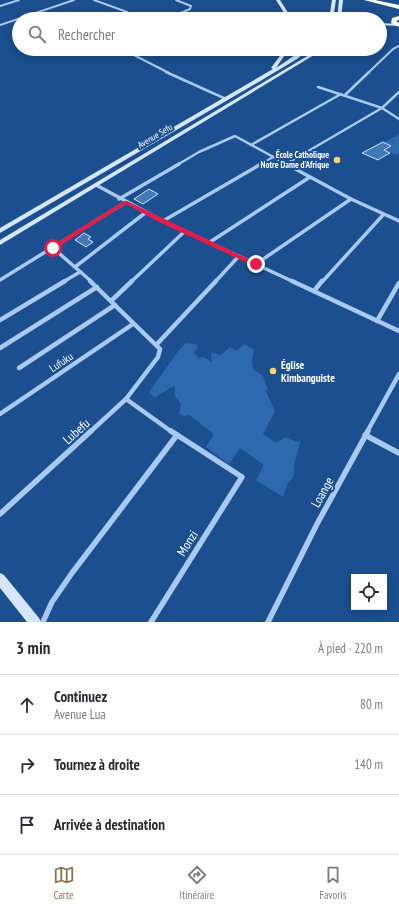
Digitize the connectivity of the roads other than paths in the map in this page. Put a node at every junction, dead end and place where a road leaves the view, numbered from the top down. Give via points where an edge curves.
1 (19, 0) edge
2 (74, 0) edge
3 (94, 0) edge
4 (176, 0) edge
5 (278, 0) edge
6 (334, 0) edge
7 (341, 0) edge
8 (367, 0) edge
9 (0, 6) edge
10 (399, 7) edge
11 (38, 12) edge
12 (127, 12) edge
13 (183, 12) edge
14 (286, 12) edge
15 (332, 12) edge
16 (340, 12) edge
17 (399, 18) edge
18 (12, 21) edge
19 (387, 21) edge
20 (387, 24) edge
21 (0, 25) edge
22 (399, 25) edge
23 (399, 46) edge
24 (387, 55) edge
25 (133, 56) edge
26 (282, 56) edge
27 (298, 56) edge
28 (310, 56) edge
29 (386, 56) edge
30 (266, 75) junction
31 (248, 86) junction
32 (318, 87) dead end
33 (257, 89) junction
34 (399, 92) edge
35 (341, 94) junction
36 (345, 95) junction
37 (226, 98) junction
38 (382, 108) junction
39 (399, 119) edge
40 (251, 145) junction
41 (273, 157) junction
42 (286, 164) junction
43 (310, 177) junction
44 (96, 185) junction
45 (120, 199) junction
46 (351, 199) junction
47 (126, 202) junction
48 (145, 212) junction
49 (383, 215) junction
50 (163, 221) junction
51 (399, 221) edge
52 (0, 231) edge
53 (185, 231) junction
54 (0, 242) edge
55 (210, 242) junction
56 (53, 248) junction
57 (239, 256) junction
58 (256, 264) junction
59 (75, 267) junction
60 (80, 272) junction
61 (0, 280) edge
62 (399, 283) edge
63 (97, 287) junction
64 (314, 291) junction
65 (111, 300) junction
66 (115, 305) junction
67 (0, 320) edge
68 (377, 321) junction
69 (133, 324) junction
70 (399, 331) edge
71 (157, 344) junction
72 (0, 348) edge
73 (19, 368) dead end
74 (399, 374) edge
75 (126, 399) junction
76 (0, 414) edge
77 (177, 435) junction
78 (365, 435) junction
79 (399, 453) edge
80 (0, 514) edge
81 (0, 579) edge
82 (35, 622) edge
83 (43, 622) edge
84 (151, 622) edge
85 (268, 622) edge

1 - 9 street
2 - 11 street
3 - 12 street
4 - 13 street via 191,6
5 - 14 main road
6 - 15 main road
7 - 16 main road
8 - 10 highway
17 - 19 main road
17 - 22 highway via 393,22
18 - 21 street
20 - 22 main road
23 - 24 street
25 - 37 street
26 - 30 main road
27 - 30 main road
28 - 33 main road, Avenue Sefu
29 - 36 street
30 - 31 main road, Avenue Sefu
31 - 33 main road
31 - 37 main road, Avenue Sefu
32 - 35 street
33 - 44 main road, Avenue Sefu
34 - 38 street
35 - 36 street
35 - 40 street
36 - 38 street
37 - 52 main road, Avenue Sefu
38 - 39 street
38 - 42 street
40 - 41 street
40 - 45 street via 235,136 199,152
41 - 42 street
41 - 50 street
42 - 43 street
43 - 46 street
43 - 55 street
44 - 45 street
44 - 54 main road, Avenue Sefu
45 - 47 street
46 - 49 street
46 - 58 street
47 - 48 street
47 - 56 street
48 - 50 street
48 - 59 street
49 - 51 street
49 - 64 street
50 - 53 street
53 - 55 street
53 - 65 street
55 - 57 street
56 - 59 street
56 - 61 street
57 - 58 street
57 - 71 street
58 - 64 street
59 - 60 street
60 - 63 street
60 - 67 street
62 - 68 street
63 - 65 street
63 - 72 street
64 - 68 street
65 - 66 street
66 - 69 street
66 - 73 street
68 - 70 street
69 - 71 street
69 - 76 street, Lufuku
71 - 75 street, Lubefu via 160,349 158,357
74 - 78 street, Loange
75 - 77 street
75 - 80 street, Lubefu
77 - 83 street via 72,574 52,602
77 - 84 street, Monzi via 242,476
78 - 79 street
78 - 85 street, Loange
81 - 82 main road

